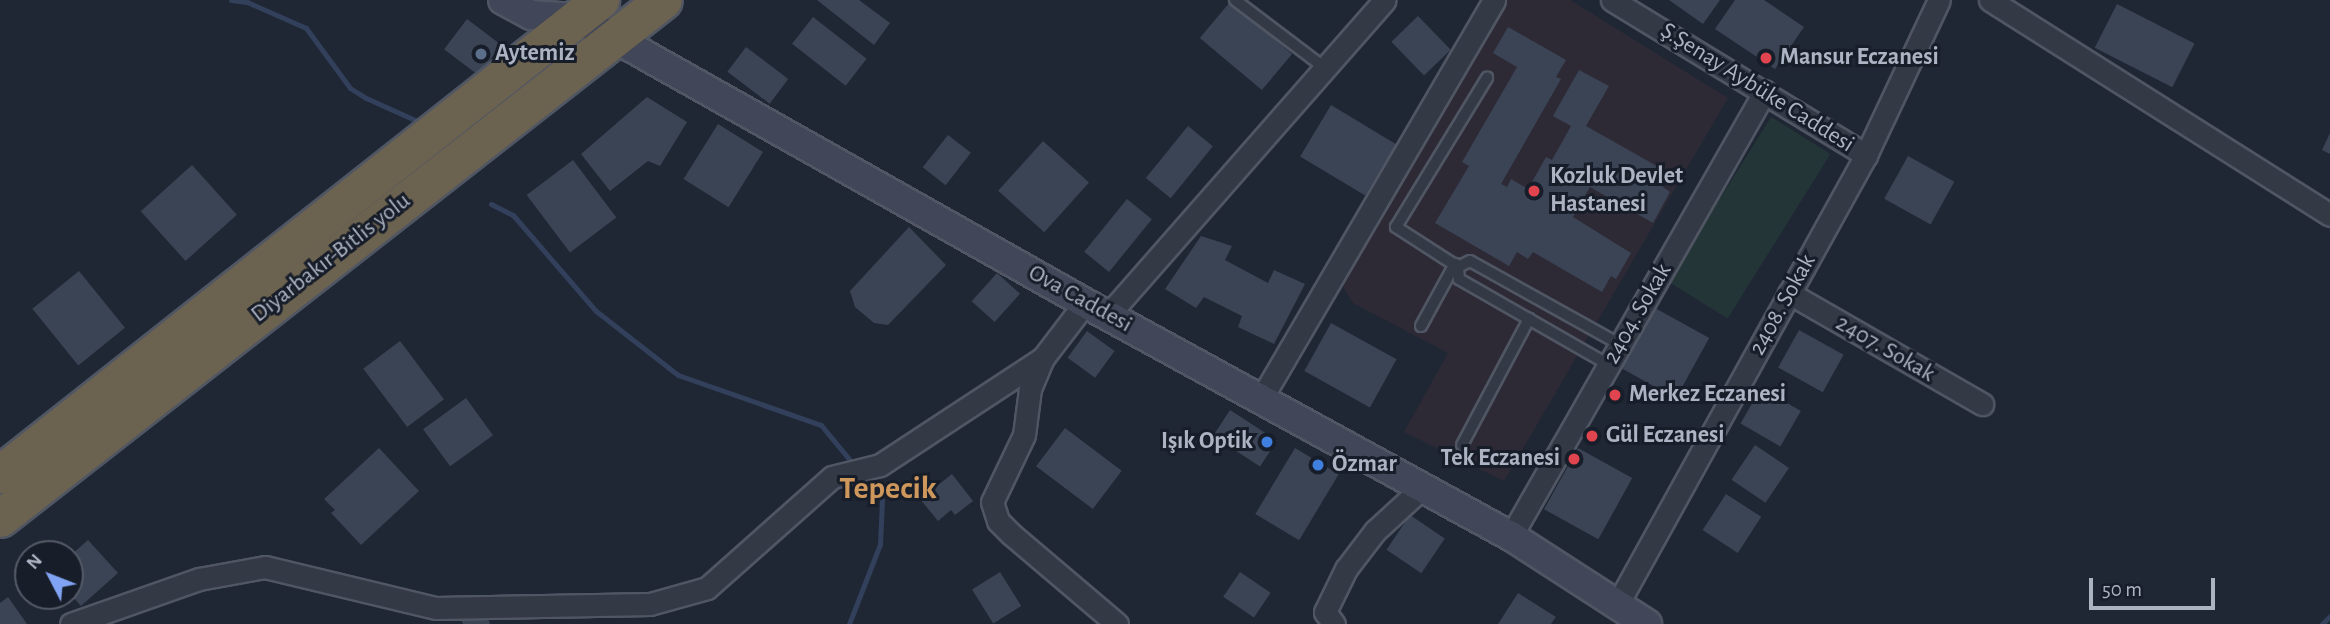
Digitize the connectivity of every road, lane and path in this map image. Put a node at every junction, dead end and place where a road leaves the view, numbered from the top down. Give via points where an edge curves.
1 (503, 0) edge
2 (663, 0) edge
3 (1235, 0) edge
4 (1385, 0) edge
5 (1494, 0) edge
6 (1612, 0) edge
7 (1939, 0) edge
8 (1990, 0) edge
9 (588, 9) edge
10 (613, 37) junction
11 (1325, 68) junction
12 (1487, 78) dead end
13 (1765, 92) junction
14 (1866, 155) junction
15 (2330, 215) edge
16 (1457, 266) junction
17 (1789, 293) junction
18 (1096, 309) junction
19 (1530, 319) junction
20 (1421, 326) dead end
21 (1620, 345) junction
22 (1043, 358) junction
23 (1609, 365) junction
24 (1261, 399) junction
25 (1982, 404) dead end
26 (1462, 445) dead end
27 (0, 474) edge
28 (1423, 488) junction
29 (0, 518) edge
30 (1511, 536) junction
31 (1617, 605) junction
32 (71, 624) edge
33 (1117, 624) edge
34 (1334, 624) edge
35 (1647, 624) edge

1 - 9 street, Ova Caddesi via 531,15
2 - 10 highway, Diyarbakır-Bitlis yolu
3 - 11 lane
4 - 11 street
5 - 24 street
6 - 13 street, Ş.Şenay Aybüke Caddesi
7 - 14 street, 2408. Sokak
8 - 15 street
9 - 10 street, Ova Caddesi
9 - 27 highway, Diyarbakır-Bitlis yolu
10 - 18 street, Ova Caddesi
10 - 29 highway, Diyarbakır-Bitlis yolu
11 - 18 street
12 - 16 lane via 1396,226
13 - 14 street, Ş.Şenay Aybüke Caddesi
13 - 21 street, 2404. Sokak
14 - 17 street, 2408. Sokak
16 - 19 lane via 1460,279
16 - 20 lane
16 - 21 lane via 1471,261
17 - 25 street, 2407. Sokak
17 - 31 street, 2408. Sokak
18 - 22 street
18 - 24 street, Ova Caddesi
19 - 23 lane
19 - 26 lane
21 - 23 street, 2404. Sokak
22 - 32 street via 880,465 832,477 707,588 650,604 436,608 265,567 199,579
22 - 33 street via 1030,389 1024,435 992,502 998,521 1011,534
23 - 30 street, 2404. Sokak
24 - 28 street, Ova Caddesi
28 - 30 street, Ova Caddesi
28 - 34 street via 1375,530 1346,569 1325,612
30 - 31 street, Ova Caddesi
31 - 35 street, Ova Caddesi

